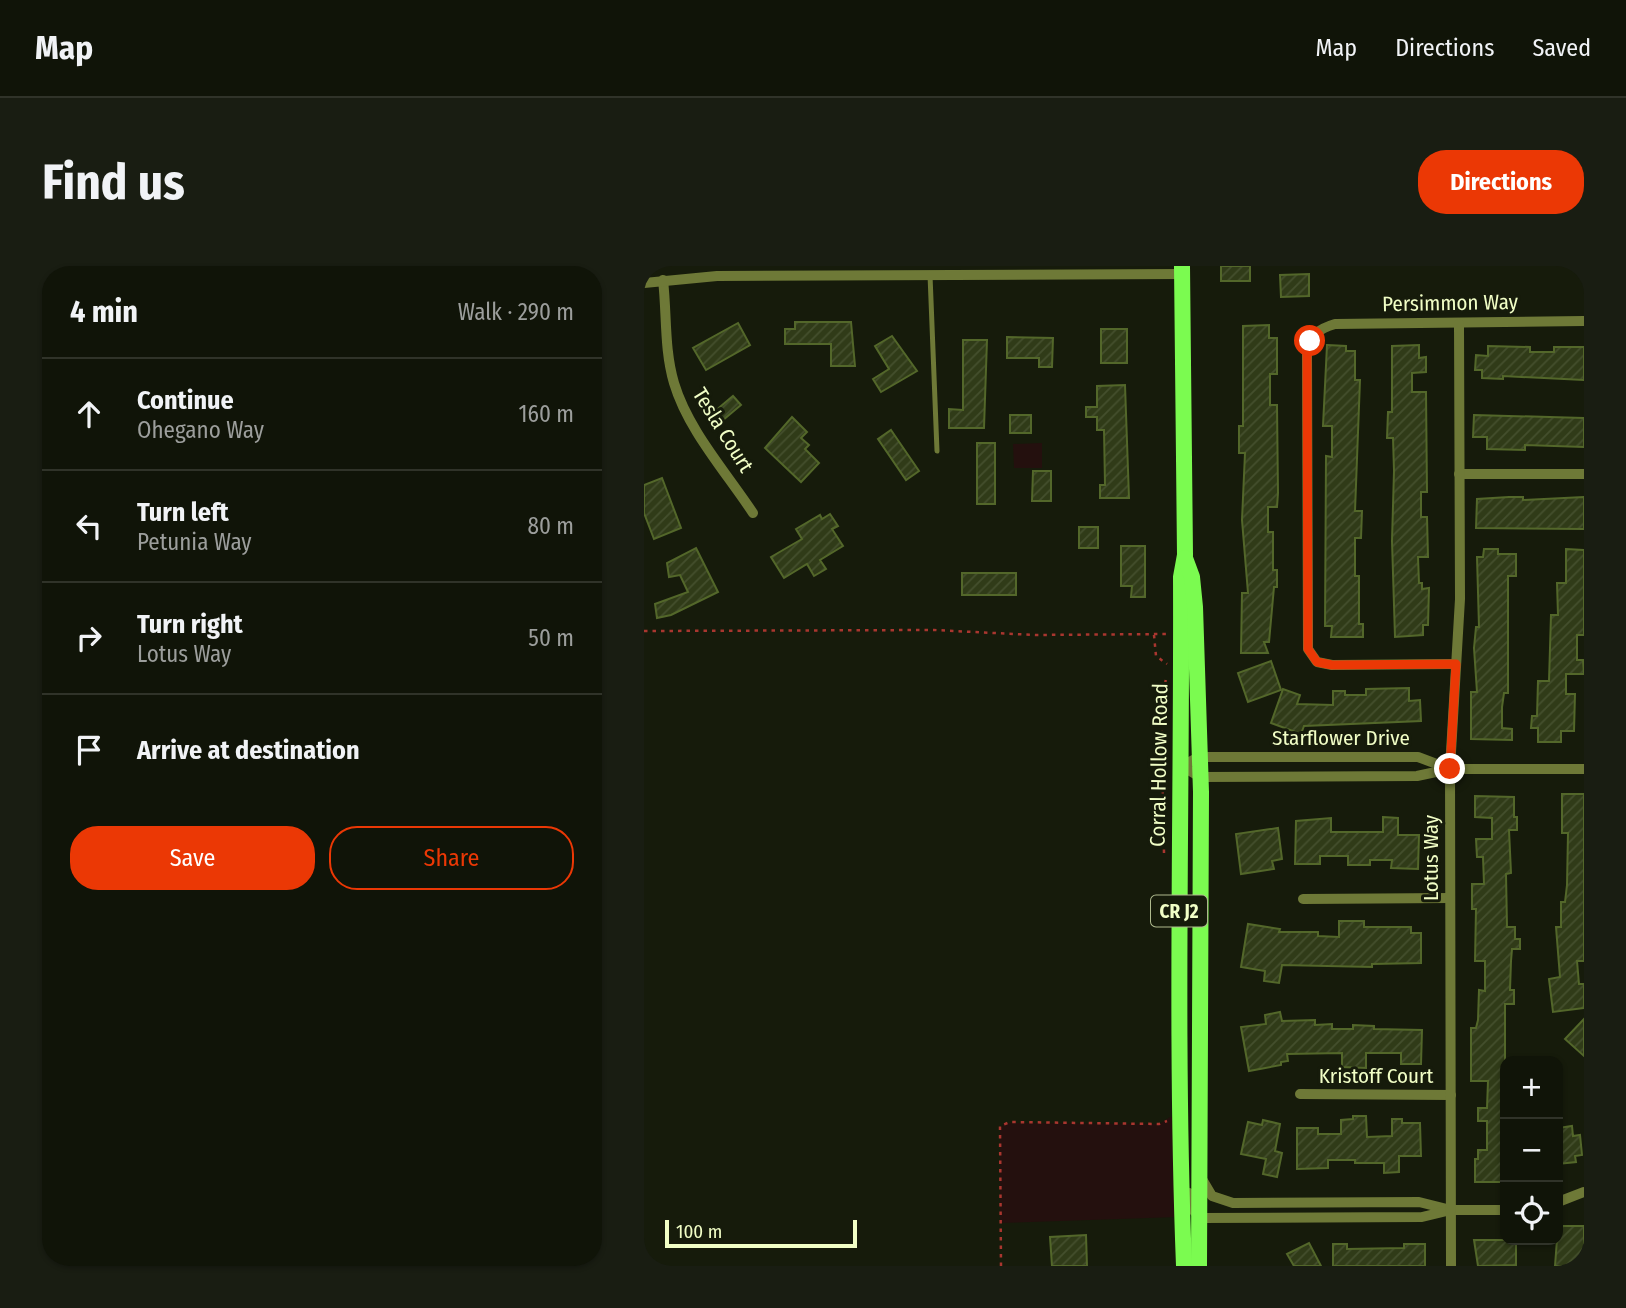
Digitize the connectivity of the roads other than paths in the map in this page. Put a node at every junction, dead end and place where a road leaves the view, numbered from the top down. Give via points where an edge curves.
1 (1182, 270) edge
2 (766, 271) edge
3 (930, 275) junction
4 (663, 280) junction
5 (644, 283) edge
6 (1584, 321) edge
7 (1459, 324) junction
8 (937, 451) dead end
9 (1459, 474) junction
10 (1584, 474) edge
11 (753, 513) dead end
12 (1185, 555) junction
13 (1456, 664) junction
14 (1199, 757) junction
15 (1182, 766) junction
16 (1450, 769) junction
17 (1584, 769) edge
18 (1200, 777) junction
19 (1450, 898) junction
20 (1303, 899) dead end
21 (1180, 1035) junction
22 (1300, 1094) dead end
23 (1451, 1095) junction
24 (1200, 1174) junction
25 (1584, 1192) edge
26 (1563, 1200) edge
27 (1451, 1210) junction
28 (1500, 1210) edge
29 (1201, 1219) junction
30 (1184, 1266) edge
31 (1199, 1266) edge
32 (1451, 1266) edge

1 - 3 street
1 - 12 main road, Corral Hollow Road / CR J2
2 - 3 street
2 - 4 street
3 - 8 lane
4 - 5 street
4 - 11 street, Tesla Court via 668,354 678,395
6 - 7 street, Persimmon Way
7 - 9 street, Lotus Way
7 - 13 street, Persimmon Way via 1335,324 1319,330 1307,352 1305,637 1312,656 1332,665
9 - 10 street
9 - 13 street, Lotus Way
12 - 14 main road via 1195,607
12 - 15 main road, Corral Hollow Road / CR J2 via 1178,668
13 - 16 street, Lotus Way
14 - 15 street, Starflower Drive
14 - 16 street, Starflower Drive via 1418,757
14 - 18 main road
15 - 18 street
15 - 21 main road, Corral Hollow Road / CR J2
16 - 17 street, Starflower Drive
16 - 18 street via 1417,776
16 - 19 street, Lotus Way
18 - 24 main road
19 - 20 street
19 - 23 street, Lotus Way
21 - 29 street via 1187,1069 1189,1200
21 - 30 main road, Corral Hollow Road / CR J2
22 - 23 street, Kristoff Court
23 - 27 street, Lotus Way
24 - 27 street via 1212,1196 1233,1203 1419,1202
24 - 29 main road
25 - 26 street
27 - 28 street
27 - 29 street via 1422,1217
27 - 32 street, Lotus Way
29 - 31 main road

